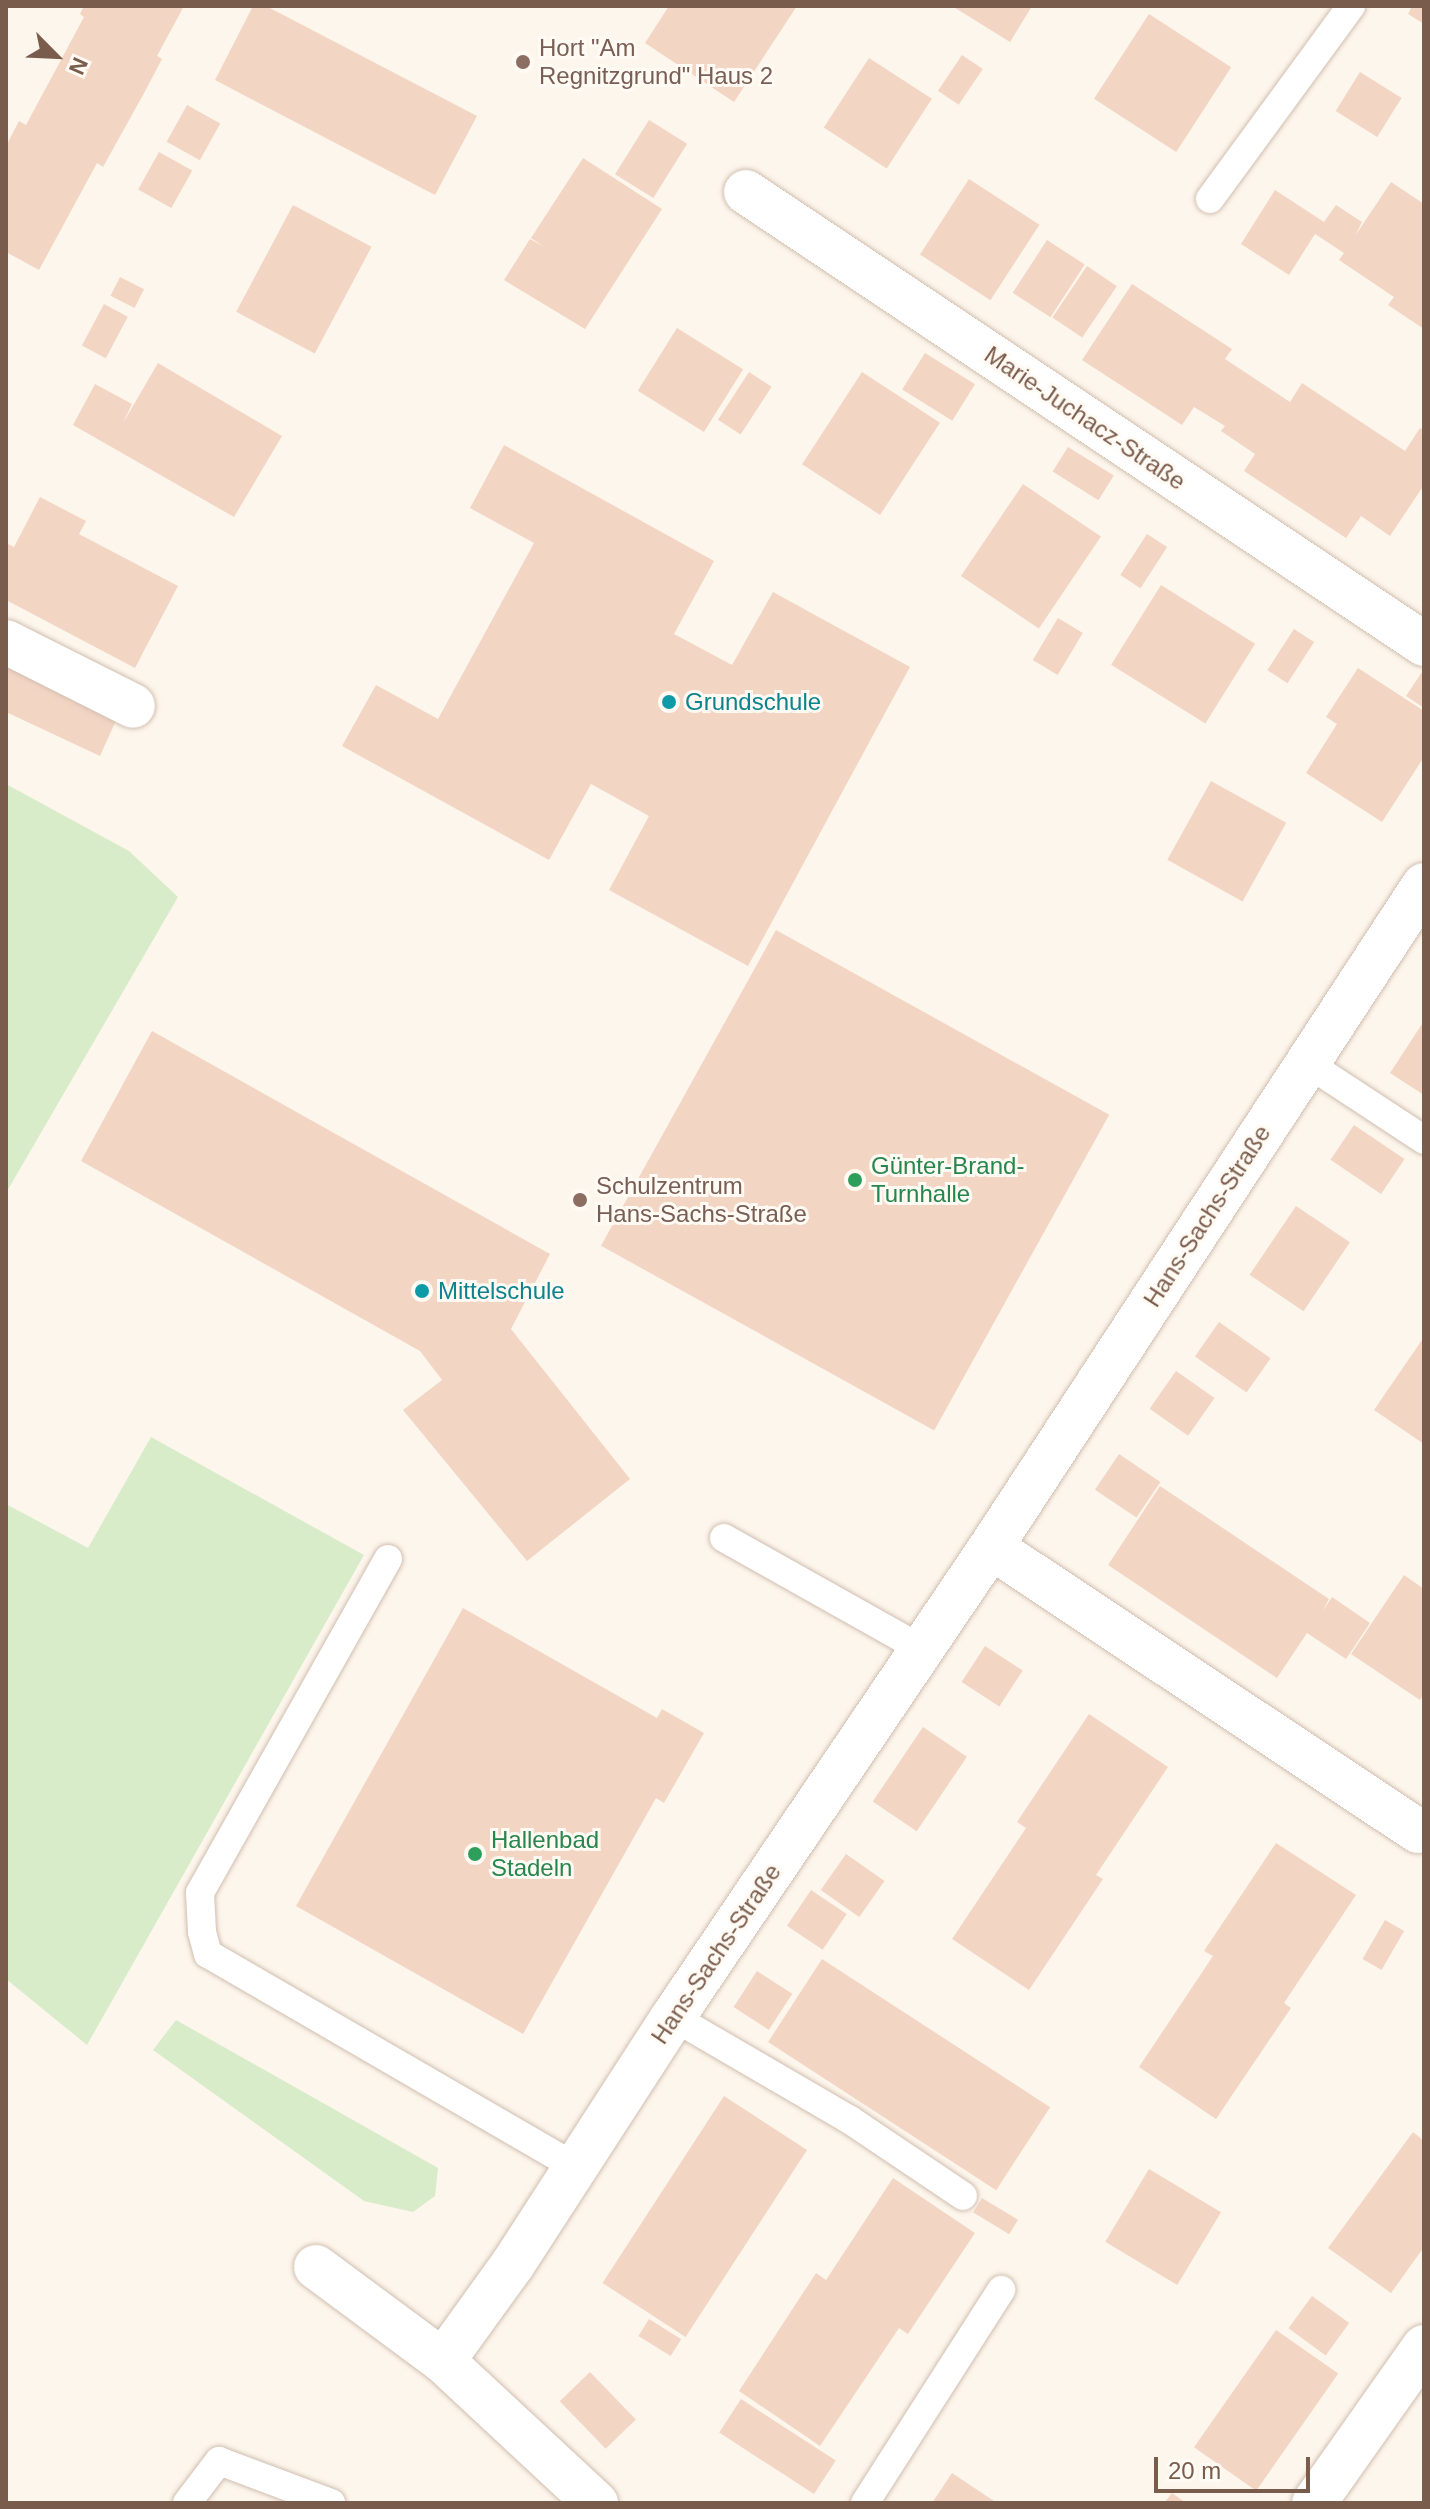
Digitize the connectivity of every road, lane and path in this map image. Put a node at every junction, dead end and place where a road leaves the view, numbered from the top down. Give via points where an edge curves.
1 (1351, 6) edge
2 (746, 192) dead end
3 (1210, 199) dead end
4 (6, 642) edge
5 (1424, 644) edge
6 (133, 706) dead end
7 (1424, 885) edge
8 (1307, 1063) junction
9 (1424, 1140) edge
10 (724, 1538) dead end
11 (991, 1547) junction
12 (388, 1559) dead end
13 (922, 1649) junction
14 (1418, 1831) dead end
15 (673, 2017) junction
16 (576, 2167) junction
17 (963, 2196) dead end
18 (316, 2267) dead end
19 (1001, 2290) dead end
20 (1424, 2347) edge
21 (443, 2361) junction
22 (187, 2503) edge
23 (331, 2503) edge
24 (596, 2503) edge
25 (865, 2503) edge
26 (1314, 2503) edge

1 - 3 lane
2 - 5 street, Marie-Juchacz-Straße
4 - 6 street
7 - 8 street, Hans-Sachs-Straße
8 - 9 lane
8 - 11 street, Hans-Sachs-Straße
10 - 13 lane
11 - 13 street, Hans-Sachs-Straße
11 - 14 street
12 - 16 lane via 200,1893 208,1954
13 - 15 street, Hans-Sachs-Straße
15 - 16 street, Hans-Sachs-Straße
15 - 17 lane via 850,2120
16 - 21 street, Hans-Sachs-Straße
18 - 21 street
19 - 25 lane
20 - 26 street
21 - 24 street
22 - 23 lane via 219,2461

